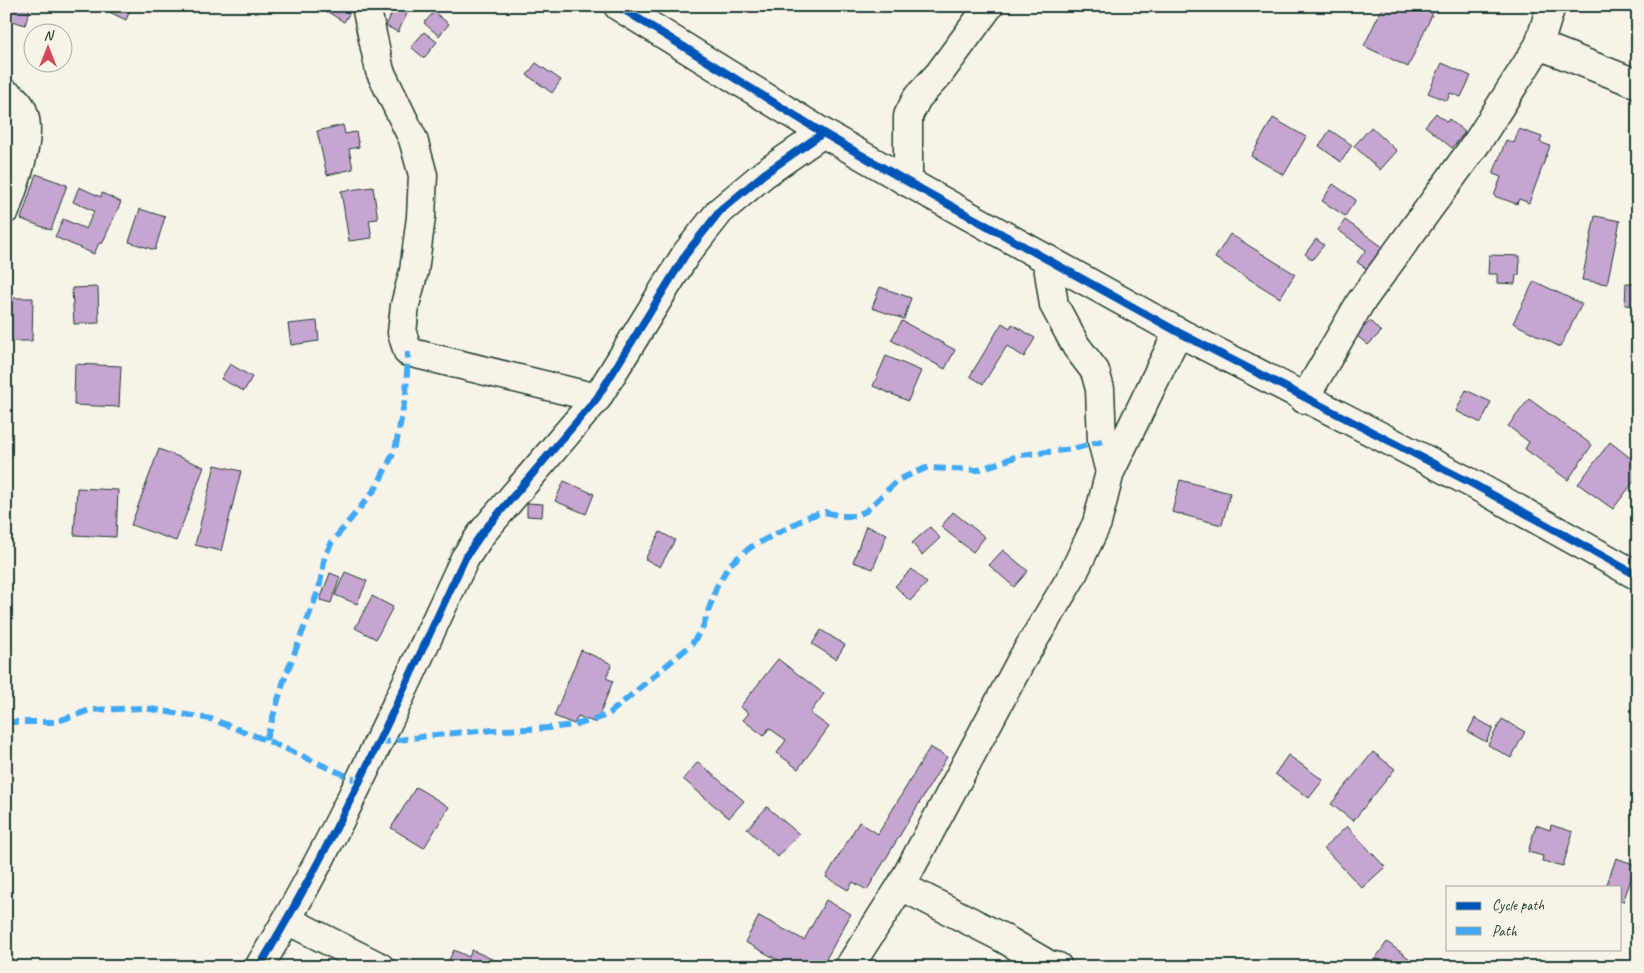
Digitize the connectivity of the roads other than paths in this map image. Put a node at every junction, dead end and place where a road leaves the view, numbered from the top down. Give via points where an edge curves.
1 (366, 6) edge
2 (618, 6) edge
3 (989, 6) edge
4 (1551, 6) edge
5 (1538, 44) junction
6 (1638, 84) edge
7 (6, 94) edge
8 (823, 133) junction
9 (908, 182) junction
10 (6, 209) edge
11 (1047, 259) junction
12 (1178, 332) junction
13 (598, 398) junction
14 (1304, 399) junction
15 (1110, 472) junction
16 (1638, 576) edge
17 (901, 886) junction
18 (287, 920) junction
19 (259, 967) edge
20 (380, 967) edge
21 (849, 967) edge
22 (1058, 967) edge

1 - 13 street via 380,71 413,139 423,175 422,217 402,333 408,352
2 - 8 street
3 - 9 street via 939,74 917,98 908,116
4 - 5 street
5 - 6 street
5 - 14 street via 1478,141 1360,303
7 - 10 street via 12,96 21,108 27,127 24,153
8 - 9 street
8 - 13 street via 720,210 686,254
9 - 11 street
11 - 12 street
11 - 15 street via 1054,306 1076,346 1095,371 1100,389 1102,441
12 - 14 street
12 - 15 street
13 - 18 street via 482,533 465,558 378,743
14 - 16 street via 1473,484
15 - 17 street via 1097,523 1072,576 1021,661
17 - 21 street
17 - 22 street via 1048,965
18 - 19 street
18 - 20 street

